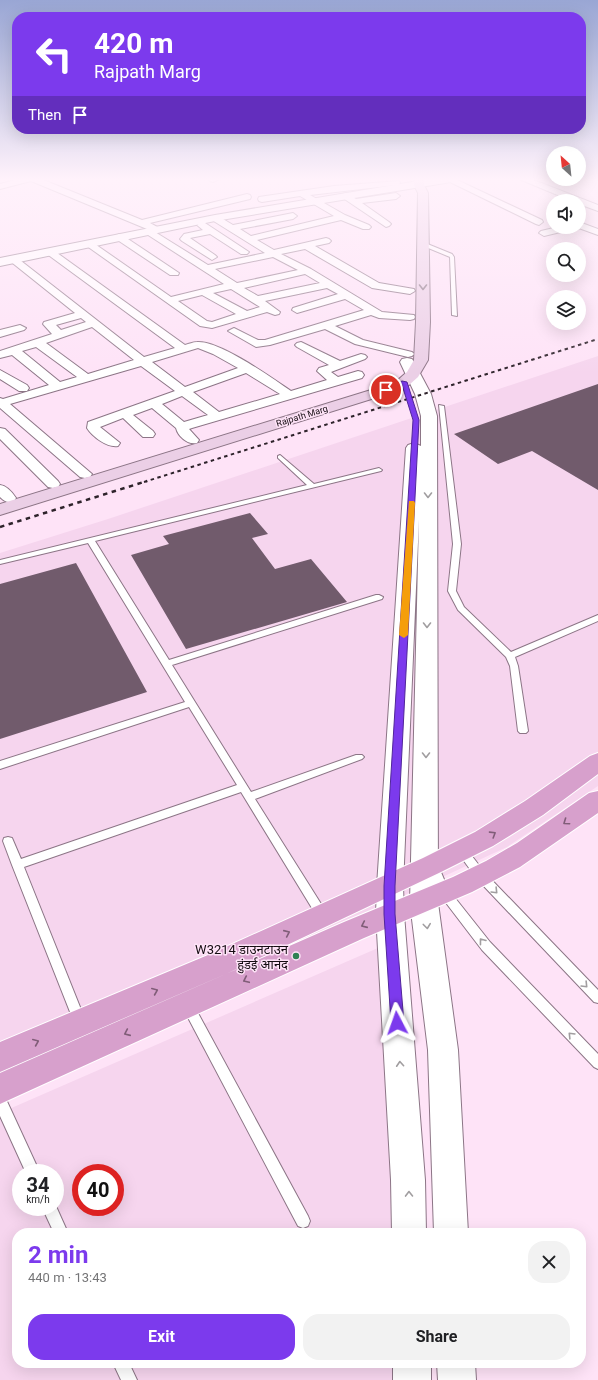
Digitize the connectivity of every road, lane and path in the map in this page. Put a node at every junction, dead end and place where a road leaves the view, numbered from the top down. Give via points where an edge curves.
1 (129, 243) edge
2 (170, 243) edge
3 (191, 243) edge
4 (230, 243) edge
5 (257, 243) edge
6 (297, 243) edge
7 (314, 243) edge
8 (409, 243) edge
9 (89, 244) joint
10 (423, 244) joint
11 (302, 246) junction
12 (50, 252) junction
13 (244, 252) dead end
14 (273, 253) junction
15 (212, 258) dead end
16 (13, 259) junction
17 (0, 262) edge
18 (206, 268) junction
19 (307, 271) junction
20 (174, 272) dead end
21 (329, 284) junction
22 (234, 286) junction
23 (410, 291) junction
24 (204, 292) junction
25 (346, 295) junction
26 (170, 300) junction
27 (256, 300) junction
28 (268, 308) junction
29 (296, 310) dead end
30 (372, 311) junction
31 (83, 314) junction
32 (246, 315) junction
33 (279, 315) dead end
34 (455, 315) dead end
35 (410, 317) junction
36 (94, 323) junction
37 (326, 325) junction
38 (20, 328) dead end
39 (270, 328) dead end
40 (234, 331) dead end
41 (0, 334) edge
42 (60, 335) junction
43 (286, 337) junction
44 (37, 342) junction
45 (301, 345) dead end
46 (183, 349) junction
47 (13, 350) junction
48 (0, 355) edge
49 (361, 357) dead end
50 (142, 361) junction
51 (339, 365) junction
52 (248, 368) junction
53 (407, 369) junction
54 (0, 374) edge
55 (358, 375) dead end
56 (85, 378) junction
57 (335, 381) junction
58 (58, 386) junction
59 (23, 388) dead end
60 (184, 393) junction
61 (290, 395) junction
62 (1, 402) edge
63 (154, 403) junction
64 (441, 406) dead end
65 (124, 413) junction
66 (216, 416) junction
67 (183, 427) junction
68 (0, 432) edge
69 (148, 434) dead end
70 (192, 440) junction
71 (112, 443) dead end
72 (280, 457) dead end
73 (379, 470) dead end
74 (85, 474) junction
75 (53, 484) junction
76 (313, 487) junction
77 (3, 496) edge
78 (0, 510) edge
79 (91, 541) junction
80 (0, 562) edge
81 (379, 597) dead end
82 (598, 618) edge
83 (510, 656) junction
84 (167, 664) junction
85 (191, 703) junction
86 (522, 731) dead end
87 (359, 757) dead end
88 (598, 762) edge
89 (0, 765) edge
90 (243, 787) junction
91 (249, 797) junction
92 (598, 800) edge
93 (8, 842) dead end
94 (461, 850) junction
95 (17, 866) junction
96 (429, 867) junction
97 (481, 876) junction
98 (390, 886) junction
99 (434, 897) junction
100 (390, 914) junction
101 (323, 916) junction
102 (598, 998) edge
103 (188, 1006) junction
104 (80, 1023) junction
105 (0, 1057) edge
106 (598, 1064) edge
107 (0, 1089) edge
108 (0, 1101) edge
109 (29, 1164) edge
110 (53, 1216) edge
111 (303, 1221) dead end
112 (59, 1228) edge
113 (409, 1228) edge
114 (451, 1228) edge
115 (123, 1368) edge
116 (412, 1368) edge
117 (456, 1368) edge
118 (129, 1380) edge
119 (412, 1380) edge
120 (457, 1380) edge

1 - 20 street
2 - 18 street
3 - 15 street
4 - 13 street
5 - 14 street
6 - 11 street
7 - 11 street
8 - 23 main road
9 - 12 street
9 - 26 street
10 - 34 lane via 452,257
10 -> 53 main road via 421,360
11 - 14 street
11 - 23 street via 336,262 376,286
12 - 16 street
12 - 46 street
14 - 18 street
14 - 19 street
16 - 17 street
16 - 31 street
18 - 22 street
19 - 21 street
19 - 22 street
21 - 25 street
21 - 27 street
22 - 24 street
22 - 27 street
23 - 35 main road
24 - 26 street
24 - 32 street
25 - 29 street
25 - 30 street
26 - 32 street via 207,325
27 - 28 street
28 - 32 street
28 - 33 street
30 - 35 street via 385,316
30 - 37 street
31 - 36 street
31 - 42 street via 48,324
35 - 53 main road
36 - 42 street
36 - 50 street
37 - 43 street
37 - 53 street
38 - 41 street
39 - 43 street
40 - 43 street via 256,344
42 - 44 street
44 - 47 street
44 - 56 street
45 - 51 street
46 - 50 street
46 - 52 street via 204,345
47 - 48 street
47 - 58 street
49 - 51 street
50 - 56 street
50 - 60 street
51 - 57 street via 323,371
52 - 60 street
52 - 61 street
53 - 70 main road, Rajpath Marg via 388,382 366,390
53 - 78 main road, Rajpath Marg via 376,393
53 -> 96 street via 423,394 429,416
53 - 98 street via 416,420
54 - 59 street
55 - 57 street
56 - 58 street
57 - 61 street
58 - 62 street
60 - 63 street
60 - 66 street
61 - 66 street
62 - 74 street
63 - 65 street
63 - 67 street
64 - 83 lane via 457,544 450,574 452,591 461,608
65 - 69 street
65 - 71 street via 92,426
66 - 67 street
67 - 70 street
68 - 75 street
70 - 74 main road, Rajpath Marg
72 - 76 lane
73 - 76 lane
74 - 75 main road, Rajpath Marg
75 - 77 main road, Rajpath Marg
76 - 79 lane
79 - 80 lane
79 - 84 lane
81 - 84 lane
82 - 83 lane
83 - 86 lane via 514,666
84 - 85 lane
85 - 89 lane
85 - 90 lane
87 - 91 lane
94 -> 88 main road via 484,840 534,808
90 - 91 lane
90 - 95 lane
91 - 101 lane
92 -> 97 main road via 522,852
93 - 95 lane
94 - 96 main road
94 - 97 lane
95 - 104 lane
96 - 98 main road
96 - 99 street
97 - 99 main road
97 -> 102 lane
98 - 100 street
98 - 101 main road
99 - 100 main road
106 -> 99 lane via 486,946
99 -> 114 street
100 -> 103 main road
113 -> 100 street
104 -> 101 main road
103 -> 107 main road
103 - 111 lane
105 -> 104 main road
108 - 109 lane
110 - 112 lane
115 - 118 lane
116 - 119 street
117 - 120 street

